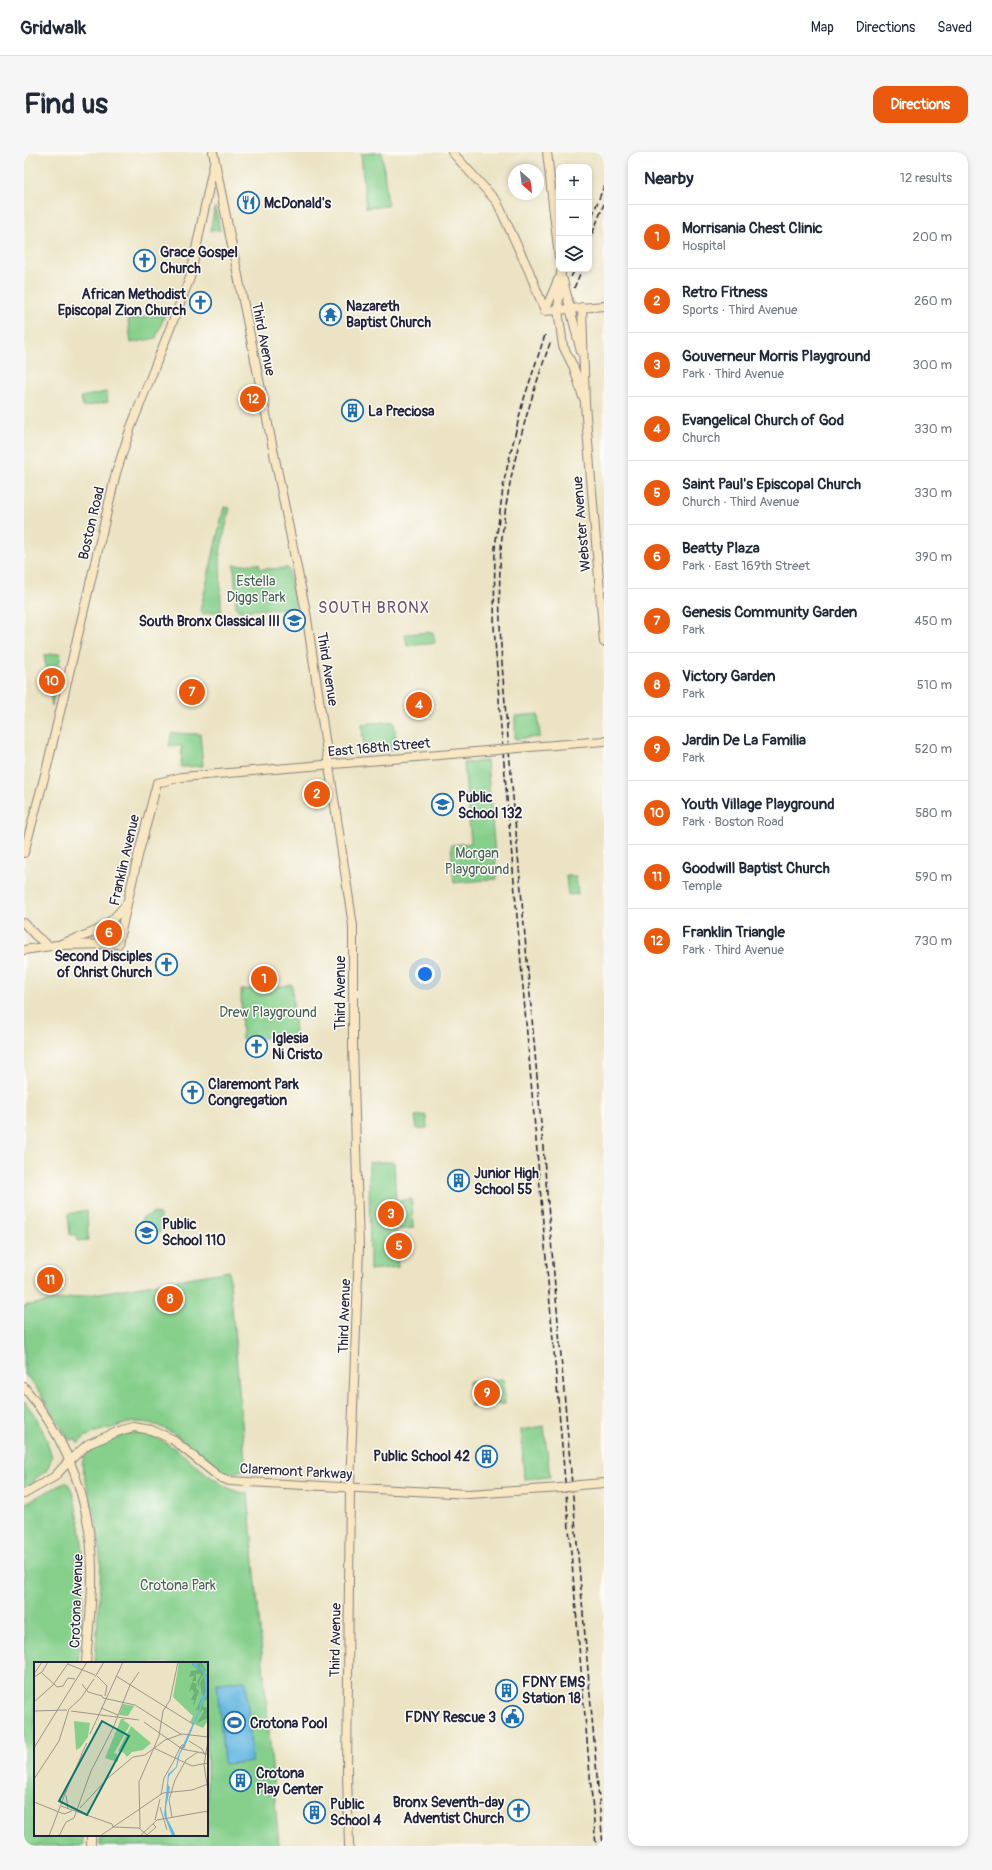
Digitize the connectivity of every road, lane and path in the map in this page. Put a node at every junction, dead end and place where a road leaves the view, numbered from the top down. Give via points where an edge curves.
1 (452, 152) edge
2 (547, 152) edge
3 (214, 156) edge
4 (221, 191) junction
5 (205, 207) junction
6 (557, 236) edge
7 (560, 272) edge
8 (561, 272) edge
9 (562, 272) edge
10 (604, 306) edge
11 (582, 307) junction
12 (571, 309) junction
13 (558, 310) junction
14 (545, 311) junction
15 (584, 363) junction
16 (585, 404) junction
17 (602, 588) edge
18 (604, 642) edge
19 (604, 741) edge
20 (330, 764) junction
21 (157, 783) joint
22 (24, 853) edge
23 (127, 902) junction
24 (24, 923) edge
25 (53, 946) junction
26 (26, 951) edge
27 (24, 1388) edge
28 (70, 1460) junction
29 (604, 1483) edge
30 (350, 1487) junction
31 (24, 1494) edge
32 (86, 1662) edge
33 (90, 1836) edge
34 (91, 1846) edge
35 (349, 1846) edge

1 - 14 main road via 497,202
2 - 6 main road
3 - 4 main road, Third Avenue
3 - 5 main road, Boston Road
4 - 5 main road, Boston Road via 212,195
4 - 20 main road, Third Avenue via 306,612
5 - 22 main road, Boston Road via 190,278 131,427 116,473 49,760
7 - 14 main road
8 - 13 main road, Webster Avenue
9 - 12 main road, Webster Avenue
10 - 11 main road
11 - 12 main road
11 - 15 main road, Webster Avenue
12 - 13 main road
12 - 15 main road, Webster Avenue
13 - 14 main road
13 - 16 main road, Webster Avenue via 563,346 574,368
15 - 16 main road, Webster Avenue
16 - 17 main road, Webster Avenue
17 - 18 main road, Webster Avenue
19 - 20 main road, East 168th Street, bridge
20 - 21 main road, East 168th Street via 182,777
20 - 30 main road, Third Avenue via 353,926 353,1046 359,1249
21 - 23 main road, Franklin Avenue
23 - 25 main road via 104,927 89,935
23 - 25 main road, Franklin Avenue via 118,944
24 - 25 main road via 36,936
25 - 26 main road
27 - 28 main road, Crotona Avenue via 40,1408
28 - 30 main road, Claremont Parkway via 96,1440 122,1430 139,1427 156,1431 172,1439 224,1480
28 - 31 main road, Claremont Parkway via 54,1477
28 - 32 main road, Crotona Avenue via 82,1495 91,1549 92,1593
29 - 30 main road, Claremont Parkway, bridge via 469,1494
30 - 35 main road, Third Avenue via 347,1774
33 - 34 main road

